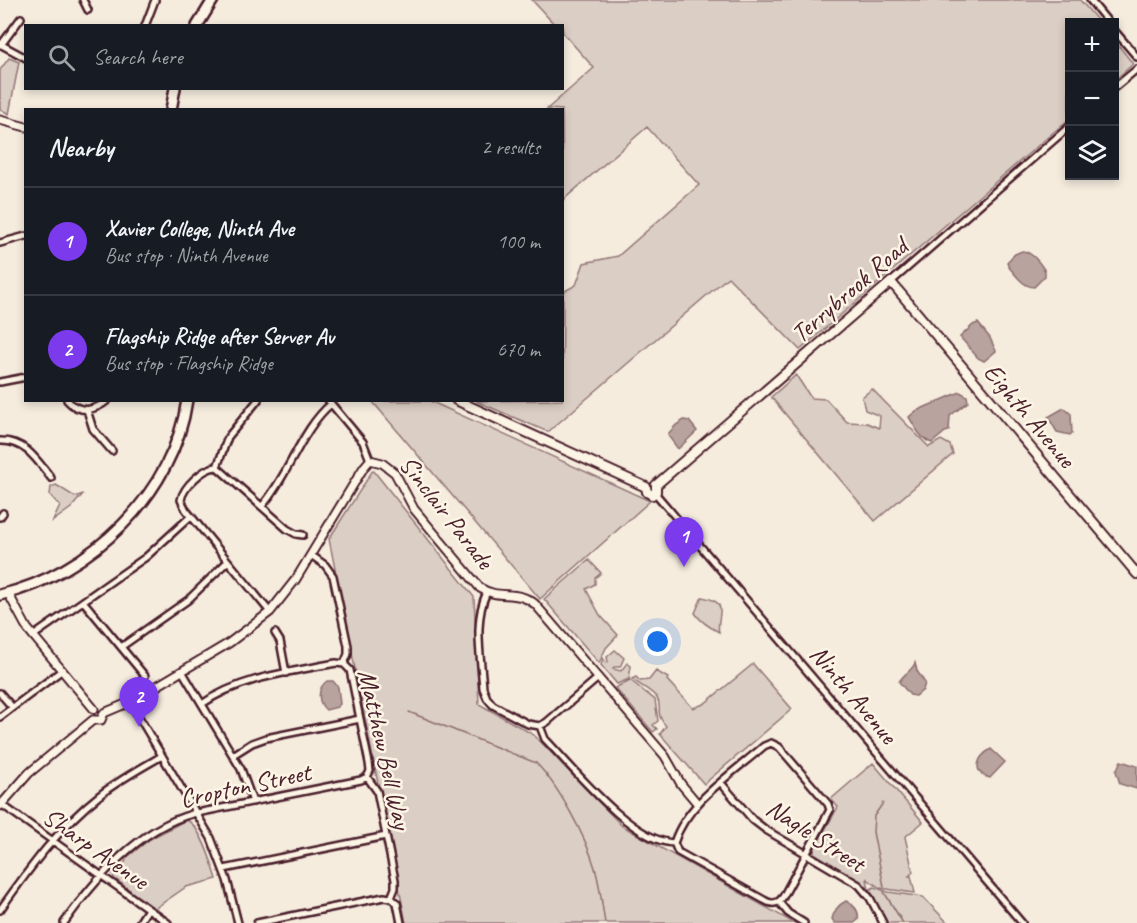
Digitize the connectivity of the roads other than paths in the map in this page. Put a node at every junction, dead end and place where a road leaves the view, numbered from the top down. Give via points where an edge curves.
1 (83, 0) edge
2 (155, 0) edge
3 (213, 0) edge
4 (1090, 0) edge
5 (88, 10) dead end
6 (21, 18) dead end
7 (1105, 18) edge
8 (146, 24) edge
9 (198, 24) edge
10 (1119, 36) edge
11 (0, 44) edge
12 (24, 57) edge
13 (1137, 57) edge
14 (1137, 69) edge
15 (1119, 84) edge
16 (175, 90) edge
17 (171, 108) edge
18 (0, 120) edge
19 (24, 126) edge
20 (1065, 130) edge
21 (24, 237) edge
22 (0, 243) edge
23 (891, 282) junction
24 (24, 377) edge
25 (0, 382) edge
26 (69, 402) edge
27 (104, 402) edge
28 (186, 402) edge
29 (256, 402) edge
30 (329, 402) edge
31 (460, 402) edge
32 (87, 410) junction
33 (0, 441) edge
34 (112, 451) dead end
35 (370, 460) junction
36 (217, 467) junction
37 (51, 478) dead end
38 (656, 489) junction
39 (262, 506) junction
40 (191, 516) junction
41 (303, 535) dead end
42 (311, 555) junction
43 (228, 561) junction
44 (1137, 574) edge
45 (487, 592) junction
46 (4, 594) edge
47 (83, 601) junction
48 (270, 612) junction
49 (275, 633) dead end
50 (33, 636) junction
51 (121, 647) junction
52 (344, 664) junction
53 (61, 670) junction
54 (182, 671) junction
55 (286, 673) junction
56 (145, 676) dead end
57 (598, 678) junction
58 (0, 693) edge
59 (130, 702) junction
60 (202, 704) junction
61 (12, 707) junction
62 (94, 709) junction
63 (104, 713) junction
64 (0, 717) edge
65 (360, 719) junction
66 (93, 720) junction
67 (540, 726) junction
68 (233, 755) junction
69 (162, 756) junction
70 (367, 777) junction
71 (721, 783) junction
72 (253, 802) junction
73 (698, 803) junction
74 (1, 805) edge
75 (197, 813) junction
76 (386, 836) junction
77 (52, 841) junction
78 (674, 843) junction
79 (807, 854) junction
80 (224, 869) junction
81 (102, 877) junction
82 (391, 898) junction
83 (779, 902) junction
84 (148, 909) junction
85 (0, 910) edge
86 (296, 915) junction
87 (64, 923) edge
88 (139, 923) edge
89 (168, 923) edge
90 (238, 923) edge
91 (257, 923) edge
92 (298, 923) edge
93 (401, 923) edge
94 (804, 923) edge
95 (883, 923) edge
96 (1022, 923) edge

1 - 5 street
2 - 8 street
3 - 9 highway
4 - 7 street
6 - 11 street
10 - 13 street
11 - 12 street
14 - 15 street
16 - 17 highway
18 - 19 street
20 - 23 street, Terrybrook Road
21 - 22 street
23 - 38 main road, Terrybrook Road
23 - 44 main road, Eighth Avenue
24 - 25 street
26 - 32 street via 76,409
27 - 32 street
28 - 46 highway via 178,436 161,473 124,523 67,567
29 - 36 street via 228,437
30 - 35 street via 363,442
30 - 39 street
31 - 38 main road via 646,487 648,494
32 - 34 street via 93,429
33 - 37 street via 23,446
35 - 42 street, Sinclair Parade
35 - 45 street, Sinclair Parade via 395,473 414,509 476,585
36 - 39 street
36 - 40 street via 206,469 182,494 182,503
38 - 96 street, Ninth Avenue
39 - 41 street via 287,529
40 - 43 street
40 - 47 street via 146,557
42 - 48 street, Sinclair Parade
42 - 52 street, Matthew Bell Way via 333,576 348,646
43 - 48 street
43 - 51 street via 188,600
45 - 57 street, Sinclair Parade via 530,600
45 - 67 street via 480,618 484,693 498,708
46 - 50 street
47 - 50 street
47 - 51 street
48 - 54 street, Sinclair Parade
49 - 55 street
50 - 53 street
51 - 56 street
52 - 55 street
52 - 65 street, Matthew Bell Way via 350,670
53 - 61 street
53 - 62 street
54 - 59 street, Sinclair Parade
54 - 60 street
55 - 60 street via 235,686
57 - 67 street
57 - 73 street, Sinclair Parade via 665,756
58 - 61 street
59 - 63 street, Sinclair Parade
59 - 69 street
60 - 68 street
61 - 64 street
62 - 63 street
62 - 66 street
63 - 66 street via 101,720
65 - 68 street via 266,738
65 - 70 street, Matthew Bell Way via 370,771
66 - 74 street via 29,773
67 - 78 street via 545,739 624,820 662,842
68 - 72 street
69 - 75 street
69 - 77 street via 98,797
70 - 72 street, Cropton Street
70 - 76 street, Matthew Bell Way via 377,791
71 - 73 street
71 - 79 street, Nagle Street via 758,824
71 - 79 street via 766,745 773,743 779,747 830,808
72 - 75 street, Cropton Street
73 - 78 street
74 - 77 street, Sharp Avenue
75 - 80 street
75 - 81 street, Cropton Street via 147,837
76 - 80 street
76 - 82 street, Matthew Bell Way via 395,884
77 - 81 street, Sharp Avenue
77 - 85 street
78 - 83 street via 678,852 764,900
79 - 83 street
79 - 95 street, Nagle Street via 858,885
80 - 90 street
81 - 84 street, Sharp Avenue
81 - 87 street, Cropton Street
82 - 86 street
82 - 93 street, Matthew Bell Way via 397,903
83 - 94 street
84 - 88 street
84 - 89 street, Sharp Avenue
86 - 91 street
86 - 92 street

